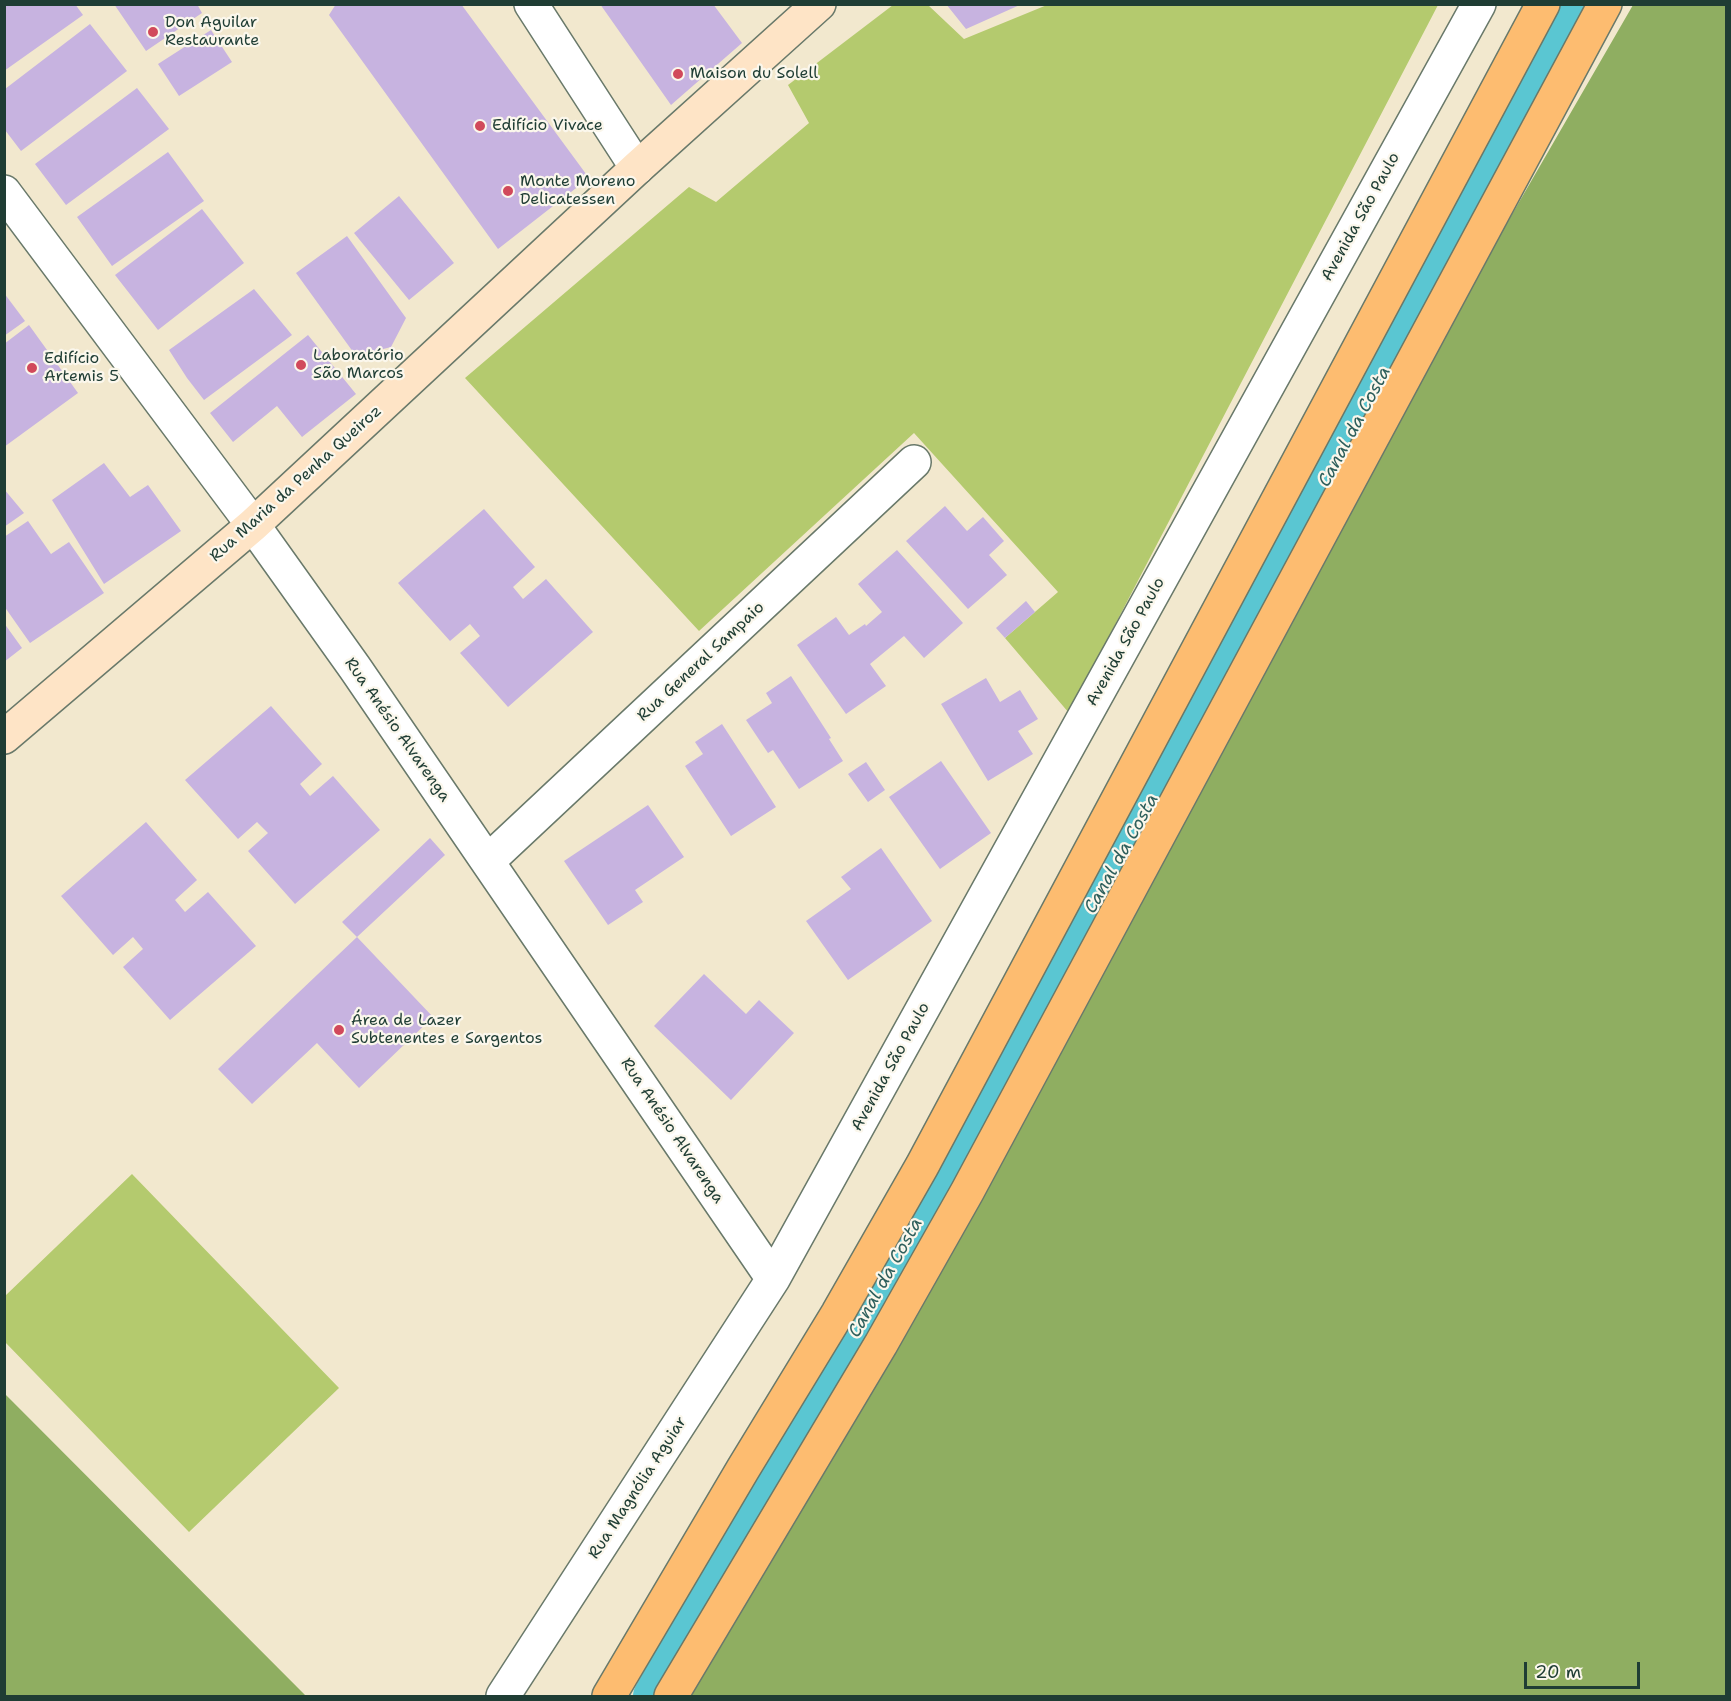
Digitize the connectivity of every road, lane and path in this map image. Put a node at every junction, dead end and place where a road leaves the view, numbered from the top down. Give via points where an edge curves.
1 (531, 4) edge
2 (819, 4) edge
3 (1479, 4) edge
4 (1543, 4) edge
5 (1605, 4) edge
6 (637, 168) junction
7 (4, 192) edge
8 (914, 462) dead end
9 (254, 525) junction
10 (4, 737) edge
11 (488, 861) junction
12 (773, 1279) junction
13 (503, 1696) edge
14 (609, 1696) edge
15 (671, 1696) edge

1 - 6 street
2 - 6 street, Rua Maria da Penha Queiroz
3 - 12 street, Avenida São Paulo
4 - 14 main road via 922,1166
5 - 15 main road via 967,1192
6 - 9 street, Rua Maria da Penha Queiroz
7 - 9 street, Rua Anésio Alvarenga
8 - 11 street, Rua General Sampaio
9 - 10 street, Rua Maria da Penha Queiroz
9 - 11 street, Rua Anésio Alvarenga
11 - 12 street, Rua Anésio Alvarenga
12 - 13 street, Rua Magnólia Aguiar

